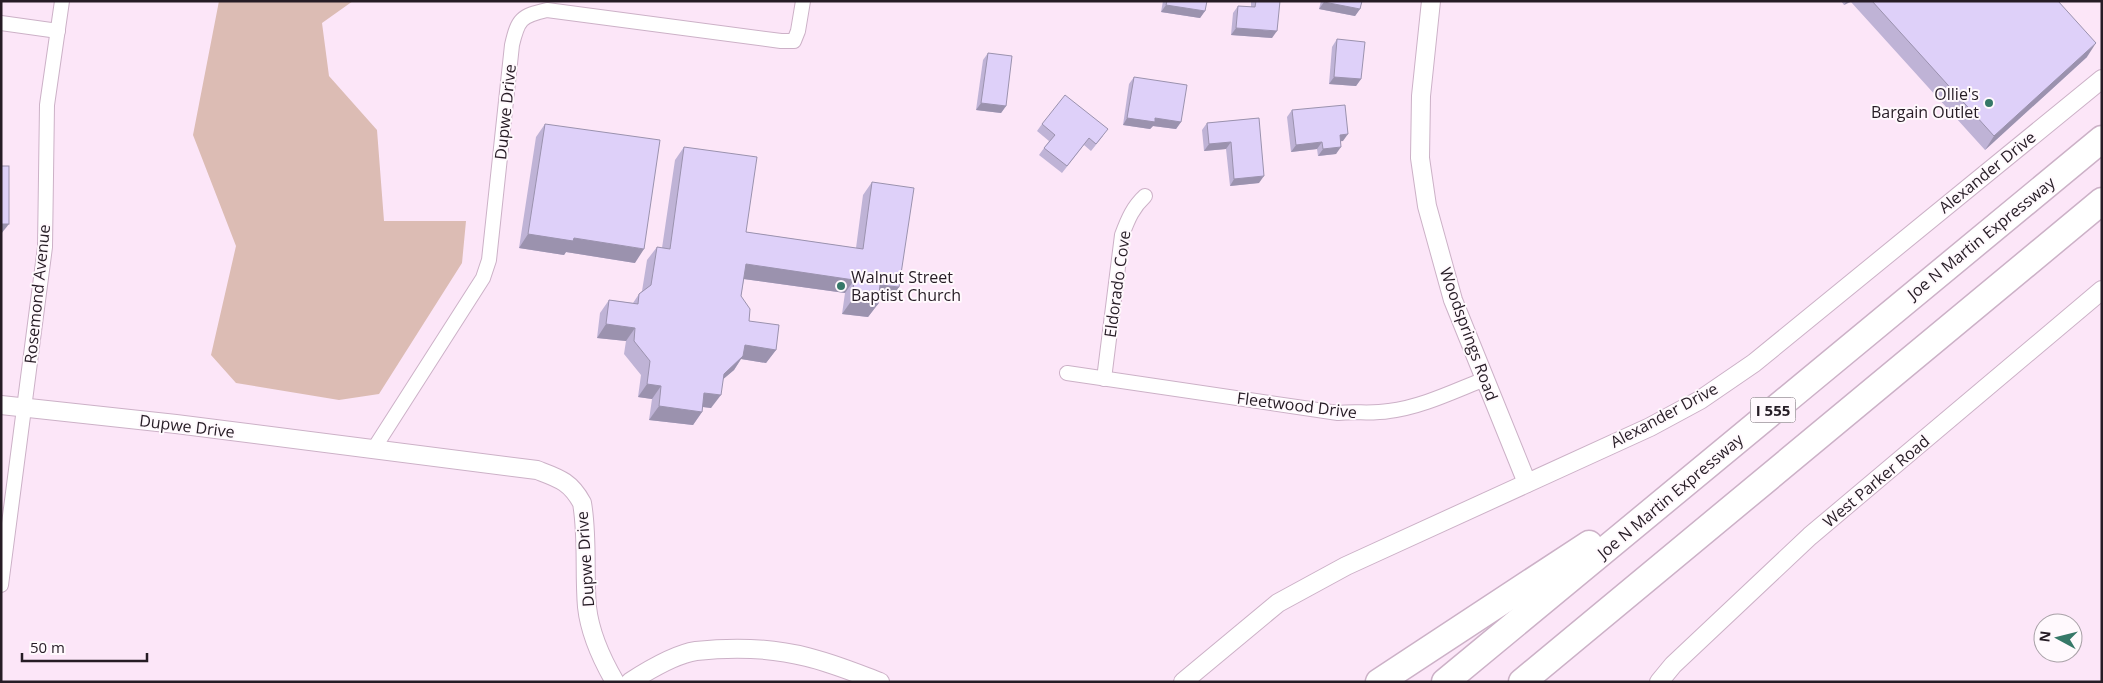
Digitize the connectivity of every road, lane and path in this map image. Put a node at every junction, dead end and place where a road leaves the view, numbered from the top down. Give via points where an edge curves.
1 (62, 1) edge
2 (803, 1) edge
3 (1430, 1) edge
4 (1, 23) edge
5 (58, 31) junction
6 (2102, 79) edge
7 (2102, 139) edge
8 (1145, 196) dead end
9 (2102, 201) edge
10 (2102, 290) edge
11 (1066, 373) dead end
12 (1104, 379) junction
13 (1485, 379) junction
14 (1, 404) edge
15 (23, 407) junction
16 (373, 450) junction
17 (1702, 470) junction
18 (1527, 483) junction
19 (1, 585) edge
20 (615, 682) edge
21 (630, 682) edge
22 (880, 682) edge
23 (1183, 682) edge
24 (1379, 682) edge
25 (1445, 682) edge
26 (1522, 682) edge
27 (1659, 682) edge

1 - 5 street, Rosemond Avenue
2 - 16 street, Dupwe Drive via 794,41 547,10 527,15 518,22 512,45 489,260 483,278
3 - 13 street, Woodsprings Road via 1421,96 1420,158 1426,196 1453,300
4 - 5 street
5 - 15 street, Rosemond Avenue via 47,105 45,247
6 - 18 street, Alexander Drive via 1754,363 1700,400 1650,427
7 - 17 highway, Joe N Martin Expressway / I 555
8 - 12 street, Eldorado Cove via 1135,205 1122,235
9 - 26 highway, I 555
10 - 27 street, West Parker Road via 1810,536
11 - 12 street, Fleetwood Drive
12 - 13 street, Fleetwood Drive via 1338,413 1369,413 1421,404
13 - 18 street, Woodsprings Road
14 - 15 street, Dupwe Drive
15 - 16 street, Dupwe Drive
15 - 19 street, Rosemond Avenue
16 - 20 street, Dupwe Drive via 537,470 555,476 576,492 584,514 590,624 596,646
17 - 24 highway
17 - 25 highway, Joe N Martin Expressway / I 555
18 - 23 street, Alexander Drive via 1346,566 1278,603
21 - 22 street via 659,664 695,651 747,649 806,656

